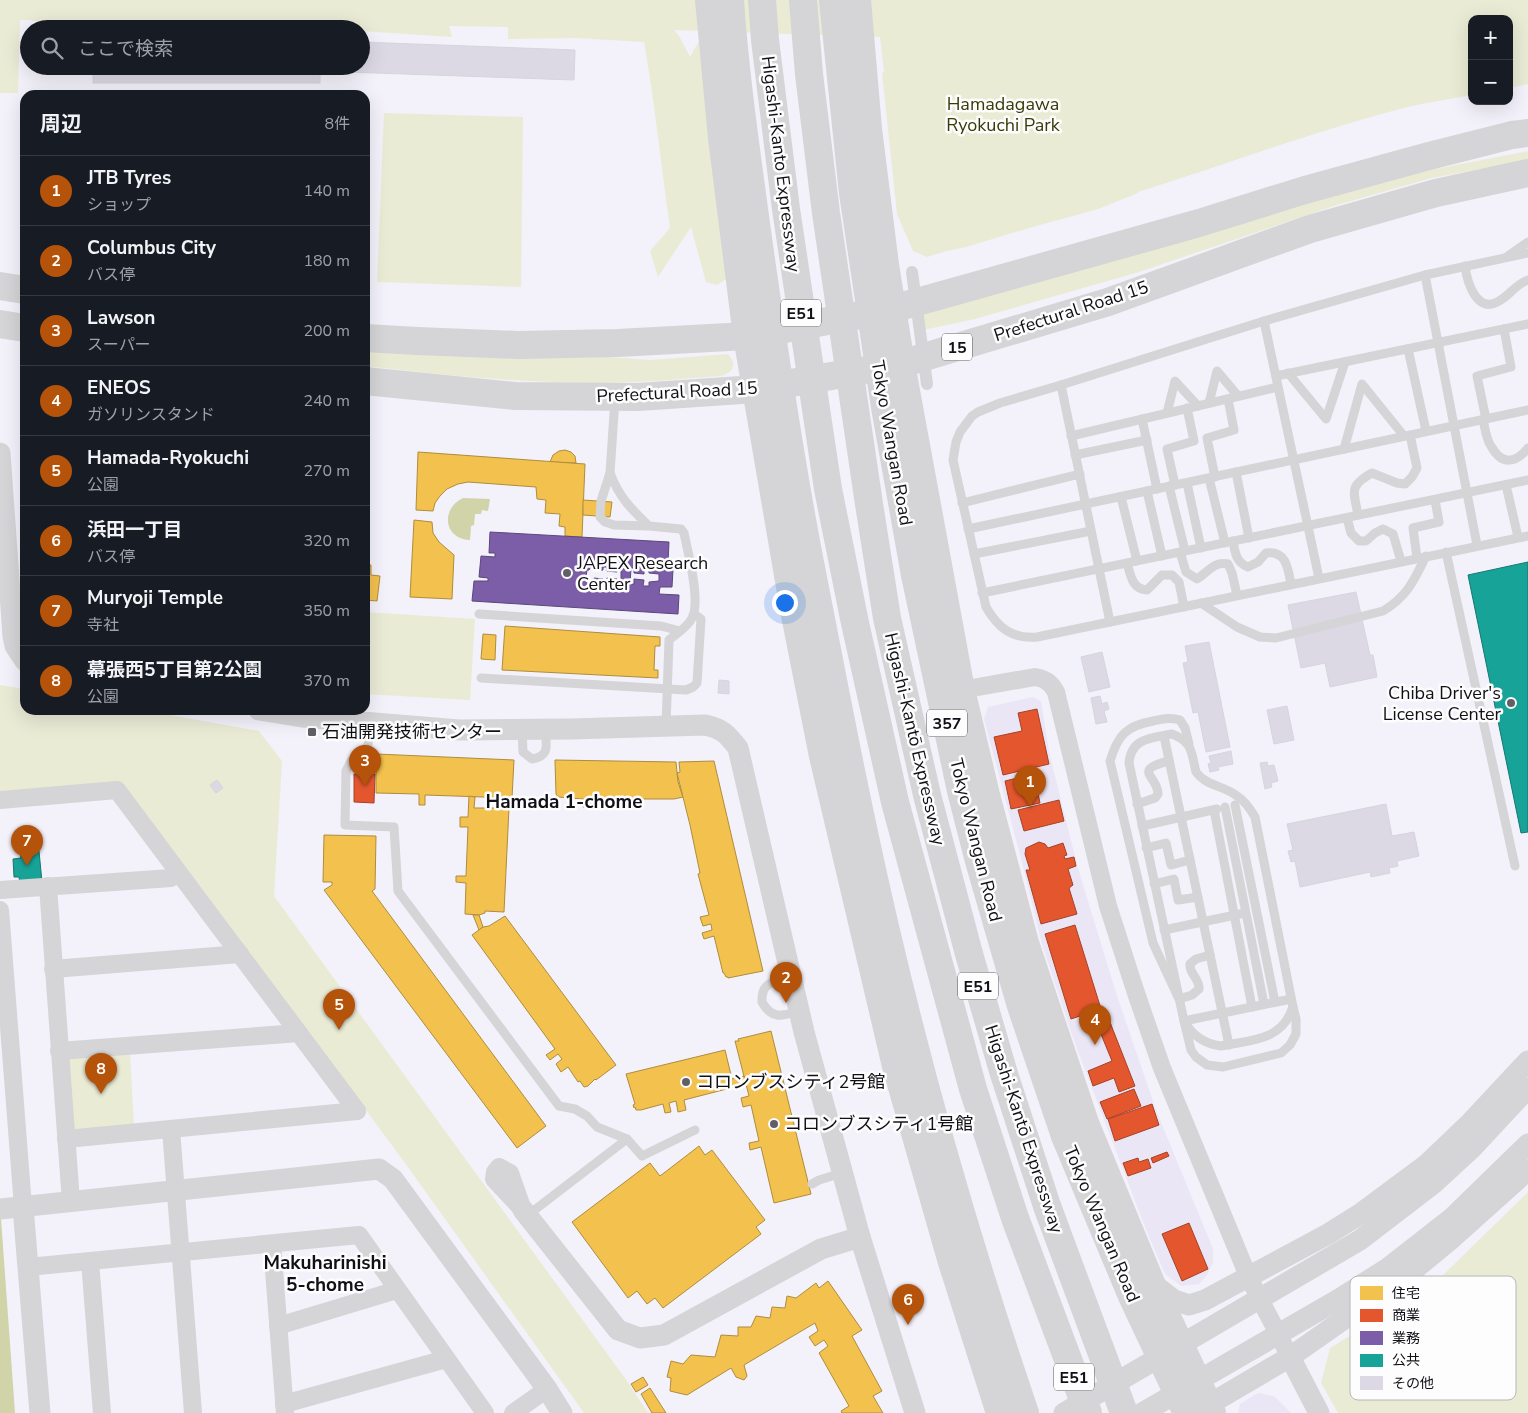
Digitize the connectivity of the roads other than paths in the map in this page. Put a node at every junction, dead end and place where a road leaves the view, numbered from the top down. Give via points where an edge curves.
1 (709, 0) edge
2 (730, 0) edge
3 (762, 0) edge
4 (803, 0) edge
5 (833, 0) edge
6 (857, 0) edge
7 (1528, 133) edge
8 (1528, 173) edge
9 (1528, 242) edge
10 (1528, 252) edge
11 (1506, 257) junction
12 (1465, 266) junction
13 (912, 272) dead end
14 (1425, 275) junction
15 (1528, 280) edge
16 (0, 286) edge
17 (20, 289) edge
18 (892, 309) junction
19 (1264, 321) junction
20 (0, 324) edge
21 (1528, 324) edge
22 (20, 327) edge
23 (1504, 329) junction
24 (747, 336) junction
25 (370, 338) edge
26 (1438, 342) junction
27 (1408, 349) junction
28 (1345, 362) junction
29 (901, 364) junction
30 (1288, 373) junction
31 (1276, 376) junction
32 (370, 382) edge
33 (927, 384) dead end
34 (1061, 386) junction
35 (1278, 387) junction
36 (756, 389) junction
37 (1238, 396) junction
38 (615, 397) junction
39 (1228, 399) junction
40 (1209, 403) junction
41 (1198, 406) junction
42 (1186, 408) junction
43 (1528, 410) edge
44 (1168, 413) junction
45 (1142, 419) junction
46 (1485, 419) junction
47 (1454, 426) junction
48 (1426, 432) junction
49 (1072, 436) junction
50 (1407, 436) junction
51 (1147, 440) junction
52 (1528, 448) edge
53 (1344, 449) junction
54 (0, 453) edge
55 (1075, 455) junction
56 (1294, 460) junction
57 (1236, 472) junction
58 (610, 473) junction
59 (1080, 474) junction
60 (1212, 477) junction
61 (1528, 480) edge
62 (1186, 483) junction
63 (1506, 485) junction
64 (1172, 486) junction
65 (1157, 489) junction
66 (1147, 491) junction
67 (1467, 493) junction
68 (1121, 497) junction
69 (1435, 500) junction
70 (962, 503) junction
71 (1086, 504) junction
72 (1358, 515) junction
73 (1347, 518) junction
74 (649, 526) junction
75 (1308, 526) junction
76 (968, 530) junction
77 (1091, 531) junction
78 (1528, 536) edge
79 (1518, 537) junction
80 (1250, 538) junction
81 (1229, 542) junction
82 (1477, 546) junction
83 (1201, 548) junction
84 (1183, 552) junction
85 (1446, 552) junction
86 (974, 554) junction
87 (1162, 556) junction
88 (1422, 557) junction
89 (1137, 561) junction
90 (1400, 561) junction
91 (1127, 564) junction
92 (1099, 569) junction
93 (1319, 578) junction
94 (1292, 584) junction
95 (982, 593) junction
96 (1238, 595) junction
97 (1201, 603) junction
98 (1184, 606) junction
99 (479, 614) dead end
100 (694, 614) junction
101 (1110, 622) junction
102 (680, 631) junction
103 (20, 654) edge
104 (480, 678) dead end
105 (667, 689) junction
106 (961, 690) junction
107 (290, 715) edge
108 (371, 722) junction
109 (666, 726) junction
110 (522, 729) junction
111 (546, 729) junction
112 (1164, 736) junction
113 (1190, 749) junction
114 (1169, 760) junction
115 (0, 800) edge
116 (1137, 804) junction
117 (1240, 804) junction
118 (1224, 807) junction
119 (1214, 810) junction
120 (1181, 817) junction
121 (1142, 826) junction
122 (1146, 848) junction
123 (1190, 860) junction
124 (1515, 866) dead end
125 (178, 872) junction
126 (1154, 884) junction
127 (48, 886) junction
128 (0, 890) edge
129 (1198, 897) junction
130 (1273, 907) junction
131 (0, 910) edge
132 (1256, 911) junction
133 (1246, 913) junction
134 (1234, 915) junction
135 (1203, 922) junction
136 (1164, 930) junction
137 (240, 954) junction
138 (1210, 955) junction
139 (53, 968) junction
140 (791, 976) junction
141 (1179, 999) junction
142 (1275, 1002) junction
143 (1292, 1003) junction
144 (1264, 1004) junction
145 (1252, 1007) junction
146 (799, 1011) junction
147 (1222, 1013) junction
148 (1184, 1021) junction
149 (299, 1033) junction
150 (1229, 1045) junction
151 (59, 1051) junction
152 (1528, 1061) edge
153 (1528, 1088) edge
154 (172, 1130) junction
155 (695, 1130) dead end
156 (627, 1139) junction
157 (66, 1140) junction
158 (1528, 1144) edge
159 (1528, 1170) edge
160 (842, 1173) junction
161 (812, 1184) dead end
162 (177, 1190) junction
163 (71, 1202) junction
164 (23, 1207) junction
165 (0, 1209) edge
166 (526, 1212) joint
167 (860, 1237) junction
168 (272, 1244) junction
169 (182, 1252) junction
170 (90, 1261) junction
171 (28, 1266) junction
172 (1248, 1276) junction
173 (1375, 1276) edge
174 (1406, 1276) edge
175 (1152, 1283) junction
176 (397, 1290) junction
177 (1350, 1292) edge
178 (1350, 1315) edge
179 (278, 1326) junction
180 (1290, 1357) junction
181 (446, 1359) junction
182 (547, 1389) junction
183 (284, 1409) edge
184 (1202, 1410) edge
185 (40, 1413) edge
186 (102, 1413) edge
187 (193, 1413) edge
188 (485, 1413) edge
189 (513, 1413) edge
190 (562, 1413) edge
191 (915, 1413) edge
192 (1000, 1413) edge
193 (1025, 1413) edge
194 (1064, 1413) edge
195 (1088, 1413) edge
196 (1124, 1413) edge
197 (1142, 1413) edge
198 (1319, 1413) edge

1 - 24 main road via 722,138
2 - 193 main road via 766,299 822,631 885,930 919,1064 960,1211
3 - 195 main road, Higashi-Kantō Expressway / E51 via 786,209 828,489 895,802 973,1089 1015,1218
4 - 196 main road, Higashi-Kantō Expressway / E51 via 826,213 889,628 927,795 1004,1074 1047,1206
5 - 184 main road, Tokyo Wangan Road / 357 via 853,193 885,407 915,575 979,861 1021,1006 1065,1136 1132,1296
6 - 18 main road, 357 via 868,129
7 - 18 main road via 1305,190
8 - 29 main road, Prefectural Road 15 / 15 via 1436,193 1310,229 1108,302
9 - 11 lane
10 - 11 lane
11 - 12 lane
12 - 14 lane
12 - 15 lane via 1469,286 1485,304 1498,302
13 - 33 street
14 - 19 lane
14 - 26 lane
16 - 17 main road
18 - 24 main road
18 - 29 main road, 357
19 - 31 lane
19 - 34 lane
20 - 22 main road
21 - 23 lane
23 - 26 lane
23 - 46 lane via 1511,367 1477,376
24 - 25 main road via 519,345
24 - 36 main road
26 - 27 lane
26 - 47 lane
27 - 28 lane
27 - 48 lane
28 - 30 lane
28 - 30 lane via 1326,419
29 - 36 main road, Prefectural Road 15 / 15
29 - 106 main road, 357
30 - 31 lane
31 - 35 lane
32 - 38 main road, Prefectural Road 15 / 15 via 515,396
34 - 49 lane
34 - 70 lane via 1000,402 972,416 960,432 953,451 952,460
35 - 37 lane
35 - 56 lane
36 - 38 main road, Prefectural Road 15 / 15
36 - 192 main road via 823,756 892,1047 951,1259
37 - 39 lane
37 - 40 lane via 1218,371
38 - 58 lane
39 - 40 lane
39 - 60 lane via 1234,430 1207,438
40 - 41 lane
41 - 42 lane
41 - 44 lane via 1175,381
42 - 44 lane
42 - 64 lane via 1194,442 1167,448
43 - 46 lane
44 - 45 lane
45 - 49 lane
45 - 51 lane
46 - 47 lane
46 - 52 lane via 1490,446 1505,461 1519,458
47 - 48 lane
47 - 67 lane
48 - 50 lane
49 - 55 lane
50 - 53 lane
50 - 53 lane via 1362,384
50 - 72 lane via 1417,468 1415,472 1405,484 1372,473 1362,478 1357,482 1354,493
51 - 55 lane
51 - 65 lane
53 - 56 lane
54 - 103 street via 13,636
55 - 59 lane
56 - 57 lane
56 - 75 lane
57 - 60 lane
57 - 80 lane
58 - 74 lane via 623,499
58 - 74 lane via 601,501 601,518 614,525
59 - 70 lane
59 - 71 lane
60 - 62 lane
60 - 81 lane
61 - 63 lane
62 - 64 lane
62 - 83 lane
63 - 67 lane
63 - 79 lane
64 - 65 lane
64 - 84 lane
65 - 66 lane
66 - 68 lane
66 - 87 lane
67 - 69 lane
67 - 82 lane
68 - 71 lane
68 - 89 lane
69 - 72 lane
69 - 88 lane via 1439,522 1413,528
70 - 76 lane
71 - 76 lane
71 - 77 lane
72 - 73 lane
73 - 75 lane
73 - 90 lane via 1351,534 1359,540 1366,540 1383,529 1393,534
74 - 100 lane via 682,529 695,593
75 - 80 lane
75 - 93 lane
76 - 86 lane
77 - 86 lane
77 - 92 lane
78 - 79 lane
79 - 82 lane
80 - 81 lane
81 - 83 lane
81 - 94 lane via 1235,556 1248,567 1266,553 1276,552 1282,556
82 - 85 lane
83 - 84 lane
84 - 87 lane
84 - 96 lane via 1186,572 1197,579 1216,565 1228,564
85 - 88 lane
85 - 124 lane
86 - 95 lane
87 - 89 lane
88 - 90 lane
88 - 97 lane via 1408,589 1396,603 1383,611 1276,638 1260,637 1238,628
89 - 91 lane
90 - 93 lane
91 - 92 lane
91 - 98 lane via 1132,582 1142,589 1147,590 1162,575 1172,575 1179,582
92 - 95 lane
92 - 101 lane
93 - 94 lane
94 - 96 lane
95 - 101 lane via 990,615 1015,636 1037,637
96 - 97 lane
97 - 98 lane
98 - 101 lane
99 - 102 lane via 661,626
100 - 102 lane
100 - 105 lane via 700,619 697,683 686,690
102 - 105 lane via 670,640
104 - 105 lane
105 - 109 lane
106 - 172 street via 1035,677 1051,683 1056,692 1108,906 1136,994 1162,1068
106 - 175 main road, 357 via 1025,943 1049,1018 1085,1123
107 - 108 street
108 - 110 street via 459,730
108 - 156 lane via 368,745 351,761 346,771 345,825 394,827 398,891 559,1106 575,1109 597,1127
109 - 111 street
109 - 140 street via 715,727 726,732 738,748
110 - 111 street
110 - 111 lane via 523,752 532,759 539,758 546,750
112 - 113 lane via 1172,734 1182,738
112 - 114 lane
112 - 116 lane via 1142,740 1130,754 1128,763
113 - 117 lane via 1199,776 1237,795
113 - 141 lane via 1183,723 1169,718 1137,724 1130,729 1120,737 1110,761 1153,943
114 - 116 lane via 1158,763 1149,771 1158,794
114 - 120 lane
115 - 125 street via 117,790
116 - 121 lane
117 - 118 lane
117 - 130 lane via 1255,817
117 - 132 lane
118 - 119 lane
118 - 133 lane
119 - 120 lane
119 - 134 lane
120 - 121 lane
120 - 123 lane
121 - 122 lane
122 - 123 lane via 1166,843 1171,865
122 - 126 lane
123 - 129 lane
125 - 127 street via 170,878
125 - 137 street
126 - 129 lane via 1174,879 1178,900
126 - 136 lane
127 - 128 street
127 - 139 street
129 - 135 lane
130 - 132 lane
130 - 143 lane
131 - 164 street
132 - 133 lane
132 - 142 lane
133 - 134 lane
133 - 144 lane
134 - 135 lane
134 - 145 lane
135 - 136 lane
135 - 138 lane
136 - 141 lane
137 - 139 street
137 - 149 street
138 - 141 lane via 1190,964 1199,989
138 - 147 lane
139 - 151 street
140 - 146 street
140 - 146 lane via 768,984 763,991 762,1002 776,1016
141 - 148 lane
142 - 143 lane
142 - 144 lane
143 - 148 lane via 1296,1034 1290,1045 1281,1053 1223,1067 1207,1065 1196,1057 1191,1050
143 - 150 lane via 1285,1024 1271,1036
144 - 145 lane
145 - 147 lane
146 - 160 street
147 - 148 lane
147 - 150 lane
148 - 150 lane via 1206,1042
149 - 151 street
149 - 154 street via 357,1111
151 - 157 street
152 - 172 street via 1426,1165 1328,1234
153 - 194 street via 1494,1126 1433,1184 1360,1240
154 - 157 street
154 - 162 street
155 - 156 lane via 642,1156
156 - 166 lane
157 - 163 street
158 - 173 street via 1452,1218
159 - 174 street
160 - 161 lane
160 - 167 street
162 - 163 street
162 - 169 street
162 - 182 street via 379,1169 393,1179
163 - 164 street
164 - 165 street
164 - 171 street
166 - 167 street via 618,1330 640,1338 664,1335 821,1249
167 - 191 street
168 - 169 street
168 - 176 street via 359,1235
168 - 179 street
169 - 170 street
169 - 187 street
170 - 171 street
170 - 186 street
171 - 185 street
172 - 175 street via 1205,1300 1188,1305 1174,1300
172 - 180 street
175 - 184 main road, 357
176 - 179 street
176 - 181 street
177 - 197 street
178 - 180 street
179 - 183 street
180 - 184 street
180 - 198 street
181 - 183 street
181 - 188 street
182 - 189 street
182 - 190 street

